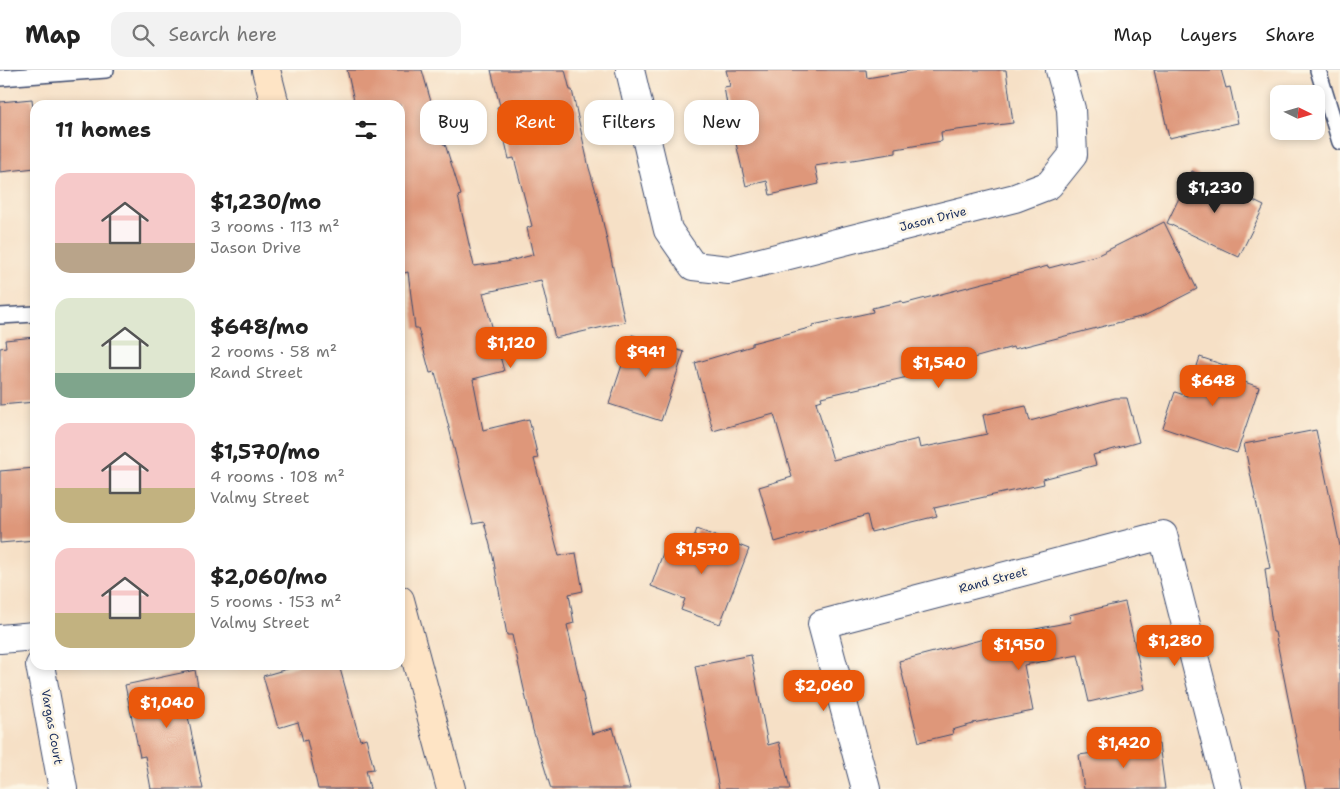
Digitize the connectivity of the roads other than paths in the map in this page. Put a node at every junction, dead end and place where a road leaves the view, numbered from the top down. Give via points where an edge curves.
1 (106, 70) edge
2 (266, 70) edge
3 (630, 70) edge
4 (1060, 70) edge
5 (1318, 70) edge
6 (0, 78) edge
7 (1333, 95) edge
8 (274, 100) edge
9 (1340, 142) edge
10 (30, 314) edge
11 (0, 316) edge
12 (405, 619) edge
13 (30, 636) edge
14 (0, 638) edge
15 (41, 670) edge
16 (63, 789) edge
17 (451, 789) edge
18 (866, 789) edge
19 (1228, 789) edge

1 - 6 lane
2 - 8 street
3 - 4 street, Jason Drive via 668,230 693,266 729,270 1015,198 1049,185 1073,155 1071,109
5 - 7 lane
7 - 9 lane
10 - 11 lane
12 - 17 street
13 - 14 street
15 - 16 street, Vargas Court
18 - 19 street, Rand Street via 822,624 1163,535

